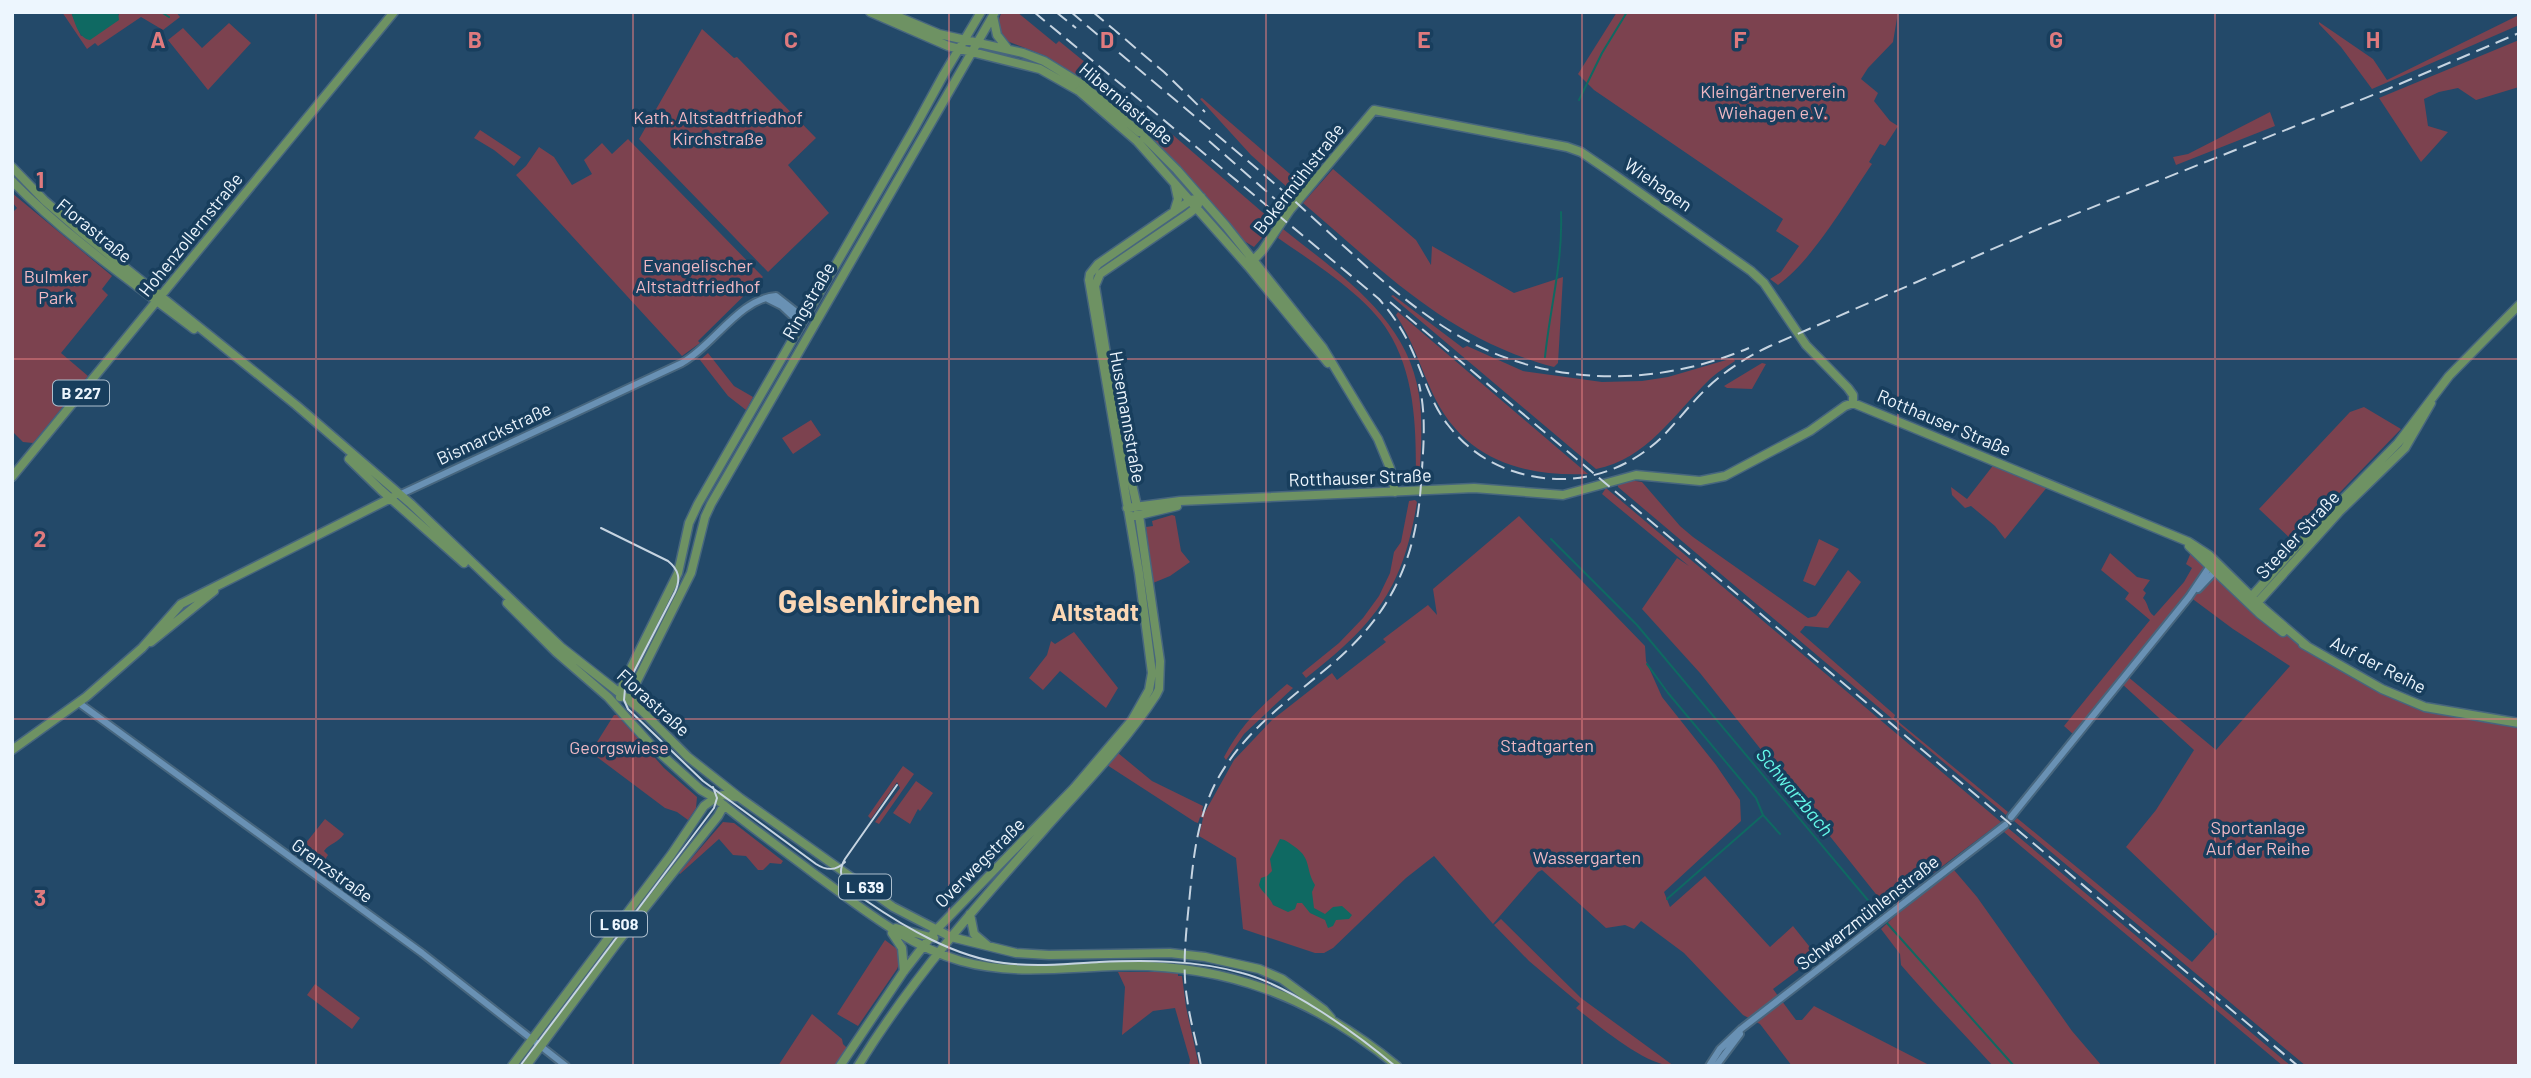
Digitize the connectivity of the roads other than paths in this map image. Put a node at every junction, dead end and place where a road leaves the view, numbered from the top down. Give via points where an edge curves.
1 (394, 12) edge
2 (870, 12) edge
3 (887, 12) edge
4 (981, 12) edge
5 (994, 13) edge
6 (965, 40) junction
7 (978, 43) junction
8 (959, 49) junction
9 (1010, 49) junction
10 (973, 52) junction
11 (1081, 88) junction
12 (1374, 110) joint
13 (12, 167) edge
14 (1173, 180) junction
15 (12, 181) edge
16 (1201, 197) junction
17 (1194, 204) junction
18 (1174, 212) junction
19 (1251, 263) junction
20 (160, 299) junction
21 (768, 299) junction
22 (789, 305) junction
23 (2519, 305) edge
24 (811, 306) junction
25 (2519, 314) edge
26 (802, 321) junction
27 (2479, 348) junction
28 (1853, 403) junction
29 (12, 477) edge
30 (1395, 492) junction
31 (395, 496) junction
32 (1133, 512) junction
33 (2215, 568) junction
34 (2254, 601) junction
35 (632, 668) junction
36 (606, 682) junction
37 (1153, 693) junction
38 (620, 694) junction
39 (79, 703) junction
40 (640, 709) junction
41 (627, 719) junction
42 (2519, 723) edge
43 (12, 750) edge
44 (713, 777) junction
45 (701, 790) junction
46 (740, 798) junction
47 (721, 799) junction
48 (704, 806) junction
49 (733, 812) junction
50 (718, 816) junction
51 (2011, 817) dead end
52 (2005, 825) dead end
53 (970, 914) junction
54 (886, 925) junction
55 (933, 934) junction
56 (951, 937) junction
57 (923, 947) junction
58 (992, 948) junction
59 (937, 953) junction
60 (904, 971) junction
61 (1331, 1018) junction
62 (532, 1041) junction
63 (541, 1047) junction
64 (1712, 1065) edge
65 (512, 1066) edge
66 (526, 1066) edge
67 (566, 1066) edge
68 (840, 1066) edge
69 (858, 1066) edge
70 (1397, 1066) edge

1 - 20 main road, Hohenzollernstraße / B 227
2 - 8 main road, Hiberniastraße
3 - 6 main road, Hiberniastraße
4 - 6 main road, Ringstraße
5 - 7 main road, Ringstraße
5 - 9 main road via 996,35
6 - 7 main road, Hiberniastraße
6 - 8 main road, Ringstraße
7 - 9 main road, Hiberniastraße
7 - 10 main road, Ringstraße
8 - 10 main road, Hiberniastraße
8 - 24 main road, Ringstraße
9 - 11 main road, Hiberniastraße via 1044,61
10 - 11 main road, Hiberniastraße via 1040,69
10 - 40 main road, Ringstraße via 710,504 691,573 633,689
11 - 14 main road, Hiberniastraße, bridge
11 - 16 main road, Hiberniastraße, bridge via 1139,132
12 - 19 main road, Bokermühlstraße
12 - 28 main road, Wiehagen via 1550,143 1587,156 1758,277 1806,345 1848,388
13 - 20 main road, Florastraße / L 639
14 - 17 main road, Hiberniastraße
14 - 18 main road via 1178,199
15 - 20 main road, Florastraße / L 639 via 51,217
16 - 17 main road
16 - 19 main road, Hiberniastraße
17 - 18 main road, Husemannstraße
17 - 19 main road, Hiberniastraße
17 - 32 main road, Husemannstraße via 1100,274 1095,286
18 - 32 main road, Husemannstraße via 1098,264 1089,280
19 - 30 main road, Hiberniastraße via 1337,373 1378,439
20 - 29 main road, Hohenzollernstraße / B 227
20 - 31 main road, Florastraße / L 639 via 296,405
21 - 22 street via 776,296
21 - 26 street
21 - 31 street, Bismarckstraße via 750,305 682,363
22 - 24 street
22 - 26 street
23 - 27 main road, Steeler Straße
24 - 26 main road, Ringstraße
25 - 27 main road, Steeler Straße
26 - 35 main road, Ringstraße via 698,504 680,567
27 - 34 main road, Steeler Straße via 2449,376 2398,443 2295,548
28 - 30 main road, Rotthauser Straße via 1810,431 1717,478 1692,481 1629,475 1563,495 1474,488
28 - 33 main road, Rotthauser Straße via 2185,542 2199,549
30 - 32 main road, Rotthauser Straße via 1198,501
31 - 36 main road, Florastraße / L 639 via 561,647
31 - 39 main road, Bismarckstraße via 219,586
31 - 41 main road, Florastraße / L 639
32 - 37 main road, Husemannstraße
33 - 34 main road, Auf der Reihe
33 - 51 street
34 - 42 main road, Auf der Reihe via 2283,632 2382,689 2425,707
35 - 36 main road via 617,682
35 - 38 main road, Ringstraße
36 - 38 main road, Florastraße / L 639
37 - 53 main road, Overwegstraße via 1117,747
37 - 55 main road, Overwegstraße via 1073,788
38 - 40 main road, Florastraße / L 639
38 - 41 main road
39 - 43 main road, Bismarckstraße
39 - 62 street, Grenzstraße via 432,961
40 - 44 main road, Florastraße / L 639
41 - 45 main road, Florastraße / L 639
44 - 46 main road, Florastraße / L 639
44 - 47 main road via 721,787
45 - 47 main road, Florastraße / L 639
45 - 48 main road
46 - 47 main road
46 - 55 main road, Florastraße / L 639
47 - 48 main road, L 608
47 - 49 main road, Florastraße / L 639
47 - 50 main road, L 608
48 - 62 main road, L 608
49 - 50 main road
49 - 54 main road, Florastraße / L 639
50 - 63 main road, L 608
52 - 64 street, Schwarzmühlenstraße via 1733,1036
53 - 56 main road, Overwegstraße
53 - 58 main road via 974,934
54 - 55 main road
54 - 57 main road, Florastraße / L 639
54 - 60 main road, Florastraße via 902,948
55 - 56 main road
55 - 57 main road, Overwegstraße
56 - 58 main road
56 - 59 main road, Overwegstraße
57 - 59 main road, Florastraße / L 639
57 - 60 main road, Overwegstraße
58 - 61 main road via 1049,955 1191,955 1238,964 1282,979
59 - 61 main road, Florastraße via 999,968 1190,970 1265,987
59 - 69 main road, Overwegstraße
60 - 68 main road, Overwegstraße
61 - 70 main road
62 - 63 street, Grenzstraße
62 - 65 main road, L 608
63 - 66 main road, L 608
63 - 67 street, Grenzstraße

